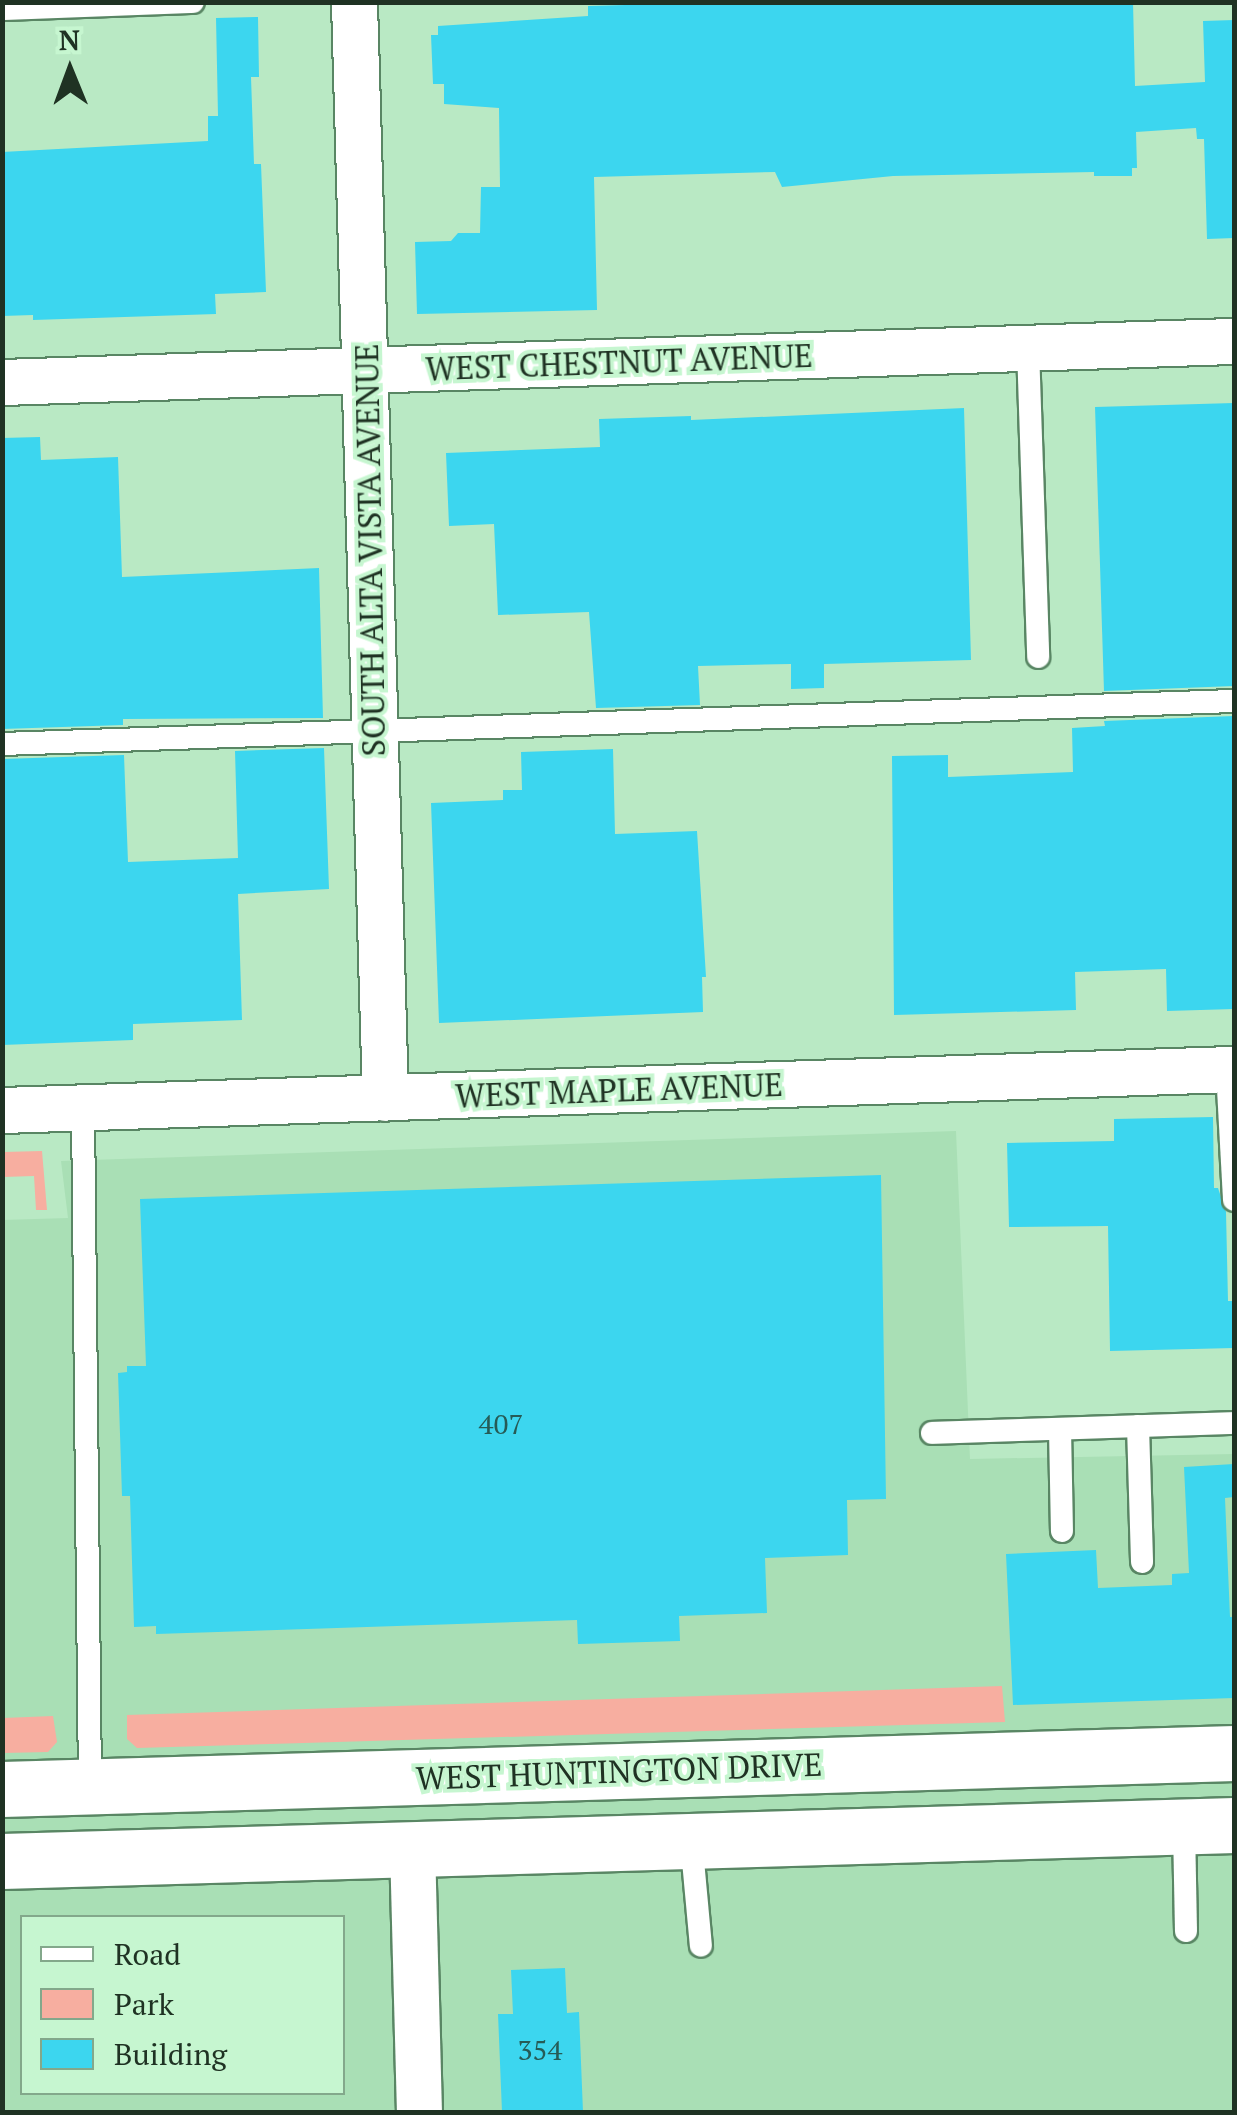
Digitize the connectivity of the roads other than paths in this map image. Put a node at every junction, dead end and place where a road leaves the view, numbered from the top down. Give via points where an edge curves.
1 (193, 2) edge
2 (354, 2) edge
3 (2, 9) edge
4 (1234, 341) edge
5 (1028, 348) junction
6 (367, 370) junction
7 (2, 382) edge
8 (1038, 657) dead end
9 (1234, 701) edge
10 (374, 732) junction
11 (2, 744) edge
12 (1231, 1070) edge
13 (385, 1098) junction
14 (83, 1108) junction
15 (2, 1110) edge
16 (1234, 1200) edge
17 (1234, 1423) edge
18 (1138, 1426) junction
19 (1060, 1429) junction
20 (932, 1433) dead end
21 (1062, 1531) dead end
22 (1142, 1562) dead end
23 (1234, 1752) edge
24 (664, 1770) junction
25 (216, 1784) junction
26 (90, 1788) junction
27 (2, 1789) edge
28 (2, 1825) edge
29 (1210, 1826) edge
30 (691, 1839) junction
31 (412, 1846) junction
32 (2, 1860) edge
33 (1186, 1931) dead end
34 (701, 1946) dead end
35 (419, 2112) edge

1 - 3 lane
2 - 6 street, SOUTH ALTA VISTA AVENUE
4 - 5 street, WEST CHESTNUT AVENUE
5 - 6 street, WEST CHESTNUT AVENUE
5 - 8 lane
6 - 7 street, WEST CHESTNUT AVENUE
6 - 10 street, SOUTH ALTA VISTA AVENUE
9 - 10 lane
10 - 11 lane
10 - 13 street, SOUTH ALTA VISTA AVENUE
12 - 13 street, WEST MAPLE AVENUE
12 - 16 lane
13 - 14 street, WEST MAPLE AVENUE
14 - 15 street, WEST MAPLE AVENUE
14 - 26 lane
17 - 18 lane
18 - 19 lane
18 - 22 lane
19 - 20 lane
19 - 21 lane
23 - 24 main road, WEST HUNTINGTON DRIVE
24 - 25 main road, WEST HUNTINGTON DRIVE
24 - 31 main road via 602,1799 455,1804
25 - 26 main road, WEST HUNTINGTON DRIVE
25 - 28 main road via 179,1811 135,1820
26 - 27 main road, WEST HUNTINGTON DRIVE
29 - 30 main road
29 - 33 lane
30 - 31 main road
30 - 34 lane
31 - 32 main road
31 - 35 street

